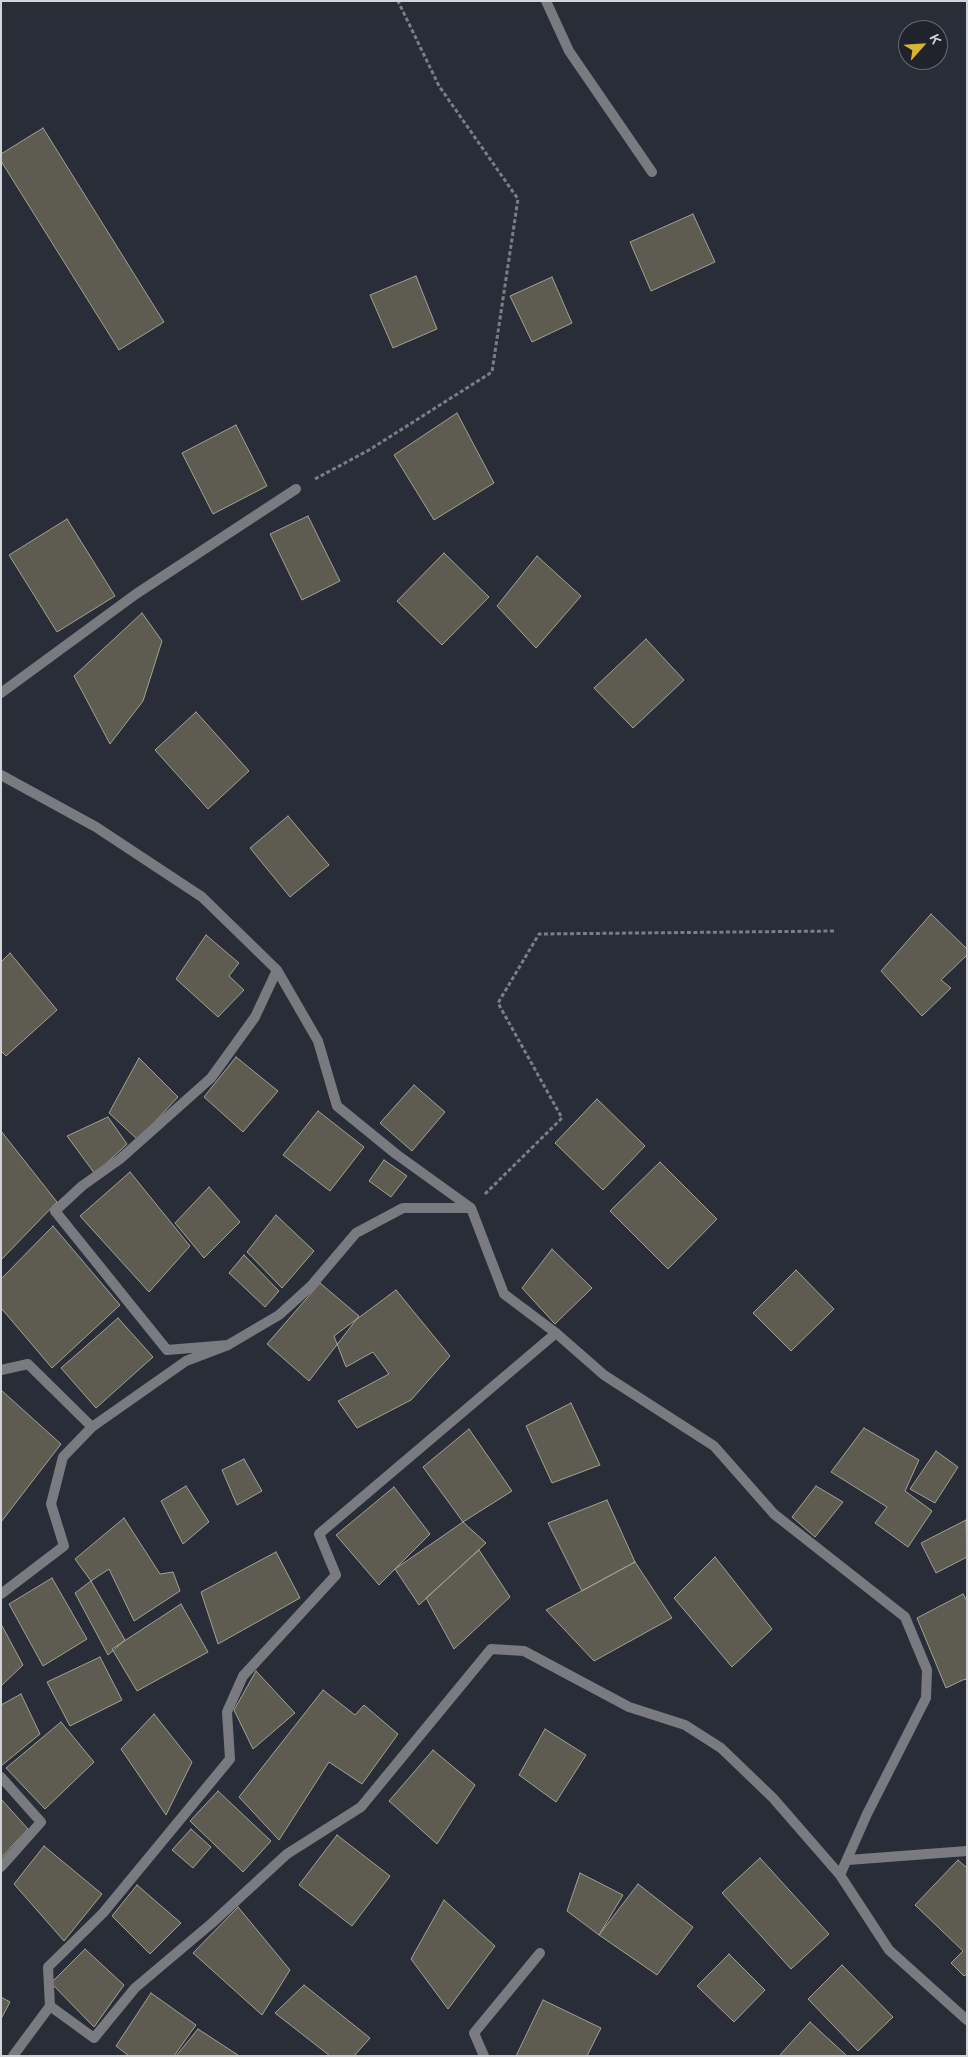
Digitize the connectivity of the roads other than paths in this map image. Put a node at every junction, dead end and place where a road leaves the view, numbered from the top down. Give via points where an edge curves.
1 (546, 1) edge
2 (652, 172) dead end
3 (296, 489) road end
4 (1, 692) edge
5 (1, 775) edge
6 (277, 970) junction
7 (471, 1208) junction
8 (556, 1333) junction
9 (228, 1345) junction
10 (1, 1370) edge
11 (92, 1427) junction
12 (1, 1594) edge
13 (1, 1777) edge
14 (967, 1851) edge
15 (848, 1860) junction
16 (1, 1867) edge
17 (840, 1875) junction
18 (540, 1953) dead end
19 (50, 2006) junction
20 (967, 2020) edge
21 (13, 2056) edge
22 (484, 2056) edge

1 - 2 street via 568,51
3 - 4 street via 136,594
5 - 6 street via 96,828 202,897
6 - 7 street via 318,1041 337,1106
6 - 9 street via 255,1017 211,1078 120,1159 82,1186 55,1211 167,1350
7 - 8 street via 504,1294
7 - 9 street via 403,1208 356,1233 310,1286 279,1315
8 - 15 street via 604,1375 714,1446 774,1514 905,1617 928,1670 926,1698 867,1814
8 - 19 street via 319,1534 336,1575 243,1676 227,1712 230,1759 103,1913 48,1966
9 - 11 street via 186,1360
10 - 11 street via 28,1364
11 - 12 street via 63,1457 51,1504 64,1546
13 - 16 street via 41,1822
14 - 15 street
15 - 17 street
17 - 19 street via 773,1798 721,1748 685,1725 629,1707 524,1651 491,1649 360,1807 287,1854 135,1988 94,2038
17 - 20 street via 889,1950
18 - 22 street via 474,2033
19 - 21 street

